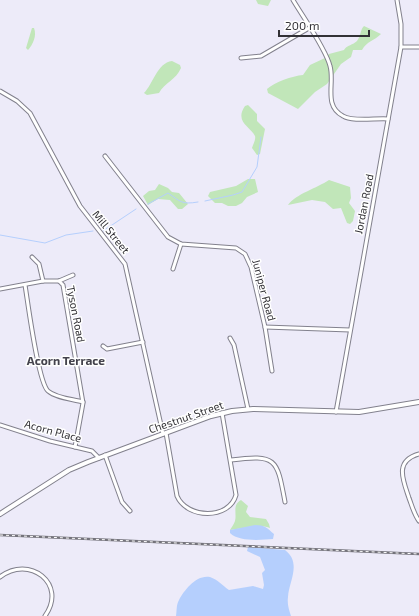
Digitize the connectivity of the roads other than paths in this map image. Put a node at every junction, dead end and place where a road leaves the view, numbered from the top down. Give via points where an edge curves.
1 (293, 0) edge
2 (397, 0) edge
3 (309, 28) junction
4 (401, 47) junction
5 (419, 47) edge
6 (241, 58) dead end
7 (0, 92) edge
8 (388, 118) junction
9 (105, 156) dead end
10 (181, 244) junction
11 (32, 257) dead end
12 (173, 269) dead end
13 (73, 275) dead end
14 (42, 281) junction
15 (59, 281) junction
16 (25, 286) junction
17 (0, 289) edge
18 (265, 327) junction
19 (350, 330) junction
20 (230, 338) dead end
21 (142, 342) junction
22 (103, 346) dead end
23 (272, 371) dead end
24 (83, 402) junction
25 (419, 402) edge
26 (248, 409) junction
27 (336, 412) junction
28 (222, 413) junction
29 (0, 425) edge
30 (165, 433) junction
31 (75, 447) junction
32 (419, 454) edge
33 (105, 456) junction
34 (99, 458) junction
35 (231, 460) junction
36 (285, 502) dead end
37 (130, 511) dead end
38 (0, 514) edge
39 (419, 521) edge
40 (0, 577) edge
41 (46, 616) edge

1 - 3 street
2 - 4 street, Jordan Road
3 - 6 street via 261,56
3 - 8 street via 330,67 331,104 335,110 346,118
4 - 5 street
4 - 8 street, Jordan Road
7 - 21 street, Mill Street via 17,101 30,113 80,206 125,264
8 - 19 street, Jordan Road
9 - 10 street, Juniper Road via 161,230
10 - 12 street
10 - 18 street, Juniper Road via 236,248 245,254 251,268
11 - 14 street via 39,264
13 - 15 street
14 - 15 street
14 - 16 street
15 - 24 street, Tyson Road via 63,285
16 - 17 street
16 - 24 street via 44,387 55,395
18 - 19 street
18 - 23 street, Juniper Road
19 - 27 street, Jordan Road
20 - 26 street via 234,344
21 - 22 street via 107,349
21 - 30 street, Mill Street
24 - 31 street, Tyson Road
25 - 27 main road, Chestnut Street via 374,411
26 - 27 main road, Chestnut Street
26 - 28 main road, Chestnut Street
28 - 30 main road, Chestnut Street
28 - 35 street, Mill Street
29 - 31 street, Acorn Place
30 - 33 main road, Chestnut Street
30 - 35 street, Mill Street via 177,496 181,504 190,510 222,512 230,506 236,494
31 - 34 street, Acorn Place via 92,451
32 - 39 street via 405,464 401,472
33 - 34 main road, Chestnut Street
33 - 37 street via 122,502
34 - 38 main road, Chestnut Street via 69,470
35 - 36 street via 270,460 279,471
40 - 41 street via 22,568 44,577 52,596

